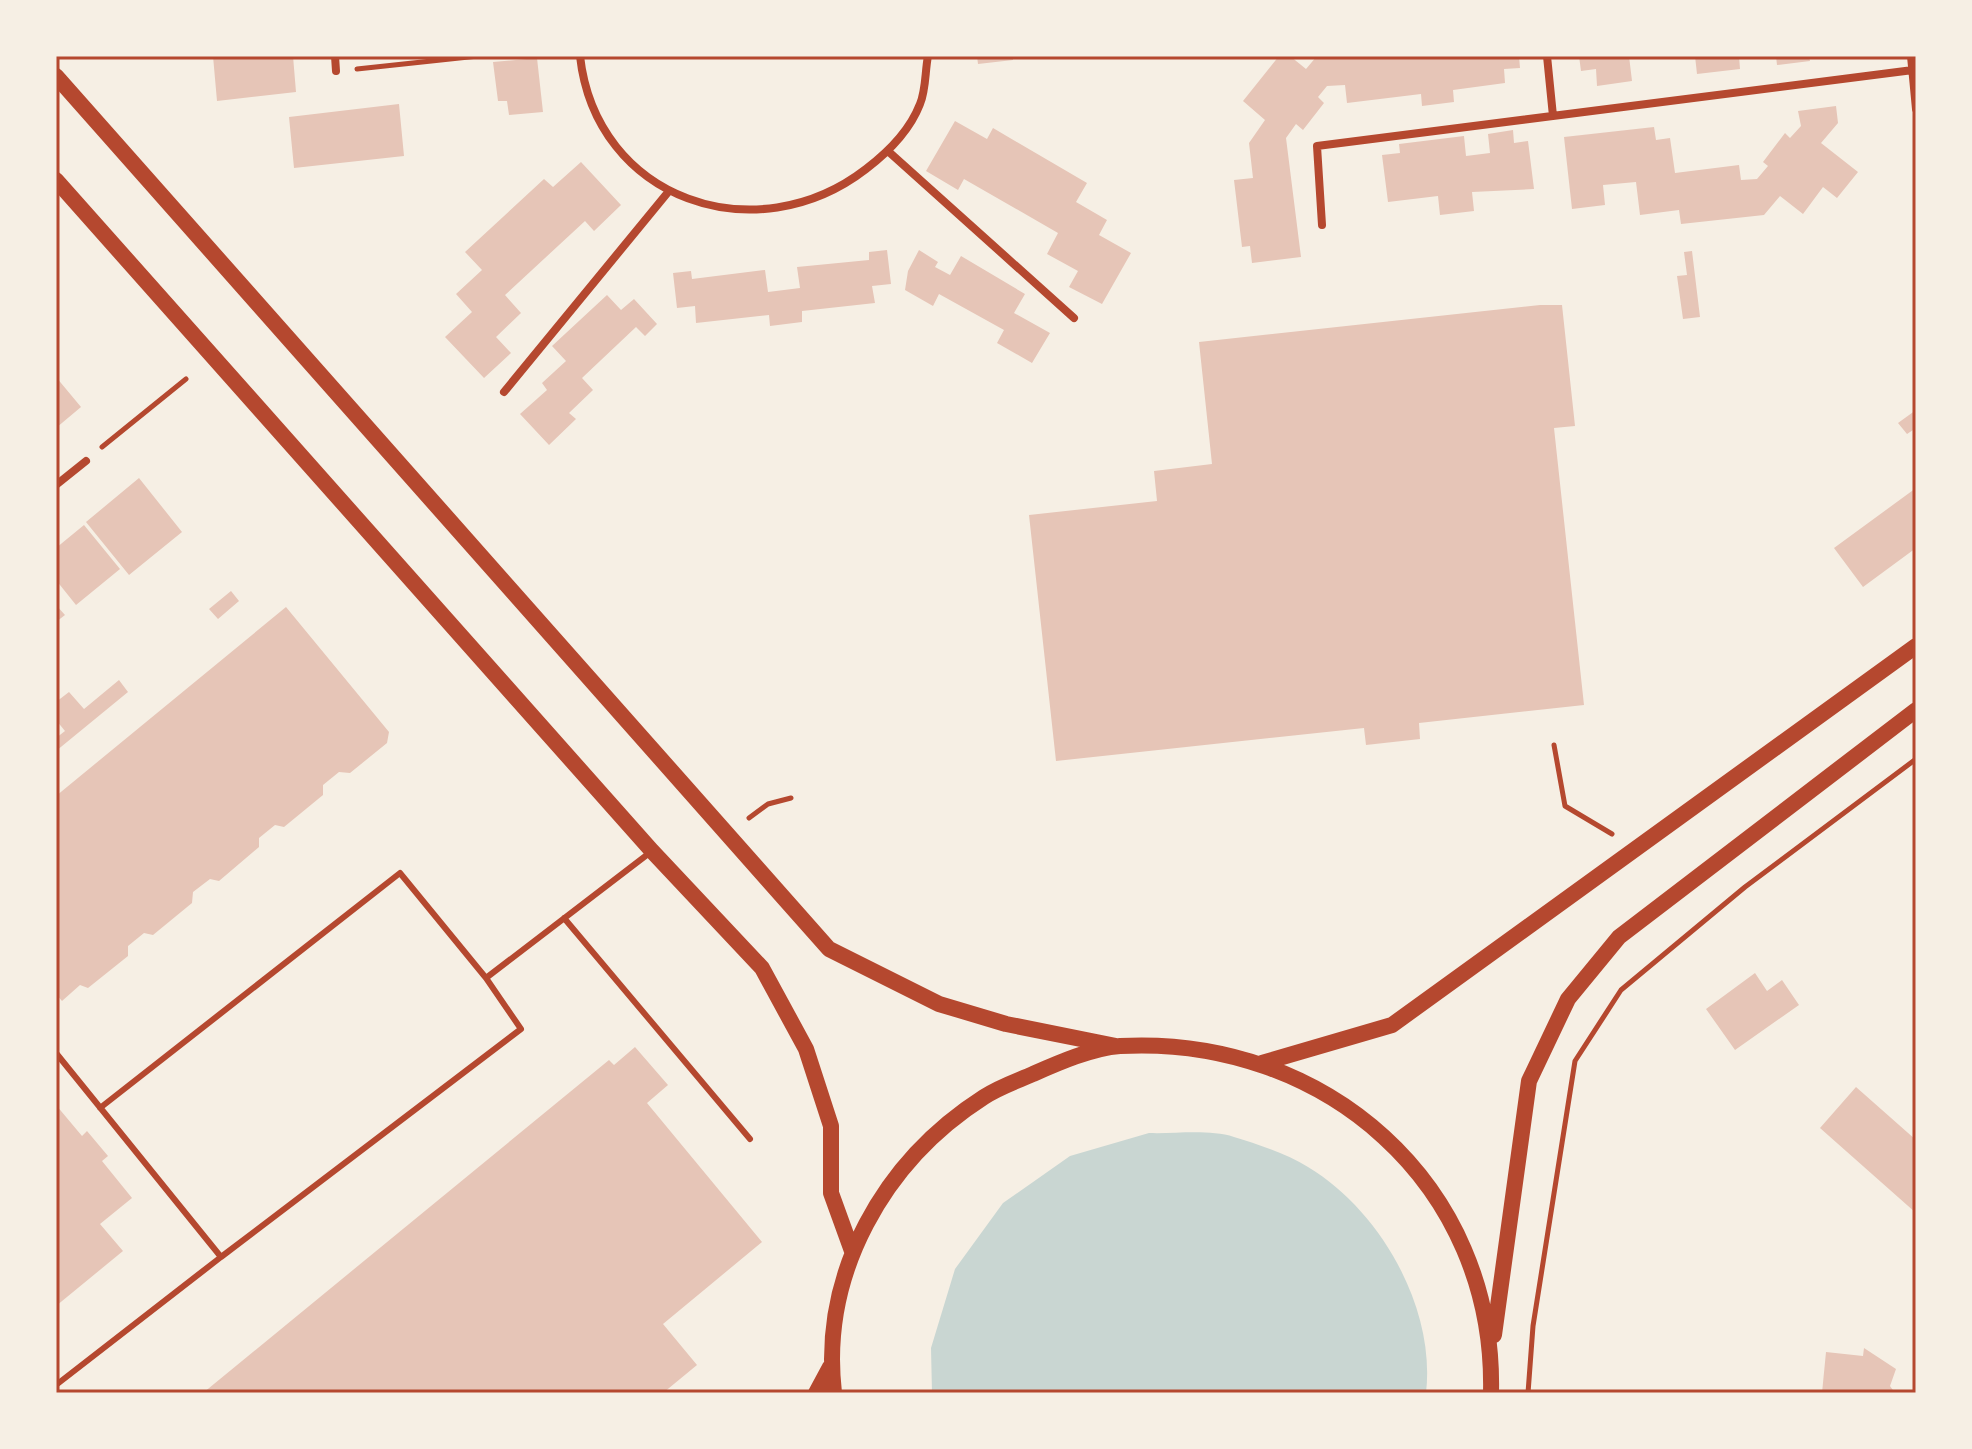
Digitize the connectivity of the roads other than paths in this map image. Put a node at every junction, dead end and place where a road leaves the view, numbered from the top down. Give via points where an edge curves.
1 (335, 56) edge
2 (580, 56) edge
3 (928, 56) edge
4 (1547, 56) edge
5 (1911, 56) edge
6 (1913, 70) junction
7 (336, 71) road end
8 (56, 76) edge
9 (1916, 109) edge
10 (1553, 116) junction
11 (889, 152) junction
12 (56, 180) edge
13 (669, 191) junction
14 (1322, 225) dead end
15 (1074, 318) dead end
16 (504, 392) dead end
17 (86, 461) road end
18 (56, 485) edge
19 (1916, 646) edge
20 (1916, 710) edge
21 (652, 851) junction
22 (564, 918) junction
23 (486, 978) junction
24 (1116, 1046) junction
25 (56, 1053) edge
26 (1262, 1063) junction
27 (100, 1108) junction
28 (750, 1139) dead end
29 (852, 1251) junction
30 (221, 1257) junction
31 (1492, 1349) junction
32 (830, 1366) junction
33 (56, 1385) edge
34 (816, 1393) edge
35 (834, 1393) edge
36 (1491, 1393) edge

1 - 7 street
2 - 13 street via 588,101 606,137 629,164
3 - 11 street via 920,104
4 - 10 street
5 - 6 street
6 - 9 street
6 - 10 street
8 - 24 main road via 829,949 939,1004
10 - 14 street via 1317,146
11 - 13 street via 849,183 795,205 754,210 709,206
11 - 15 street
12 - 21 main road
13 - 16 street
17 - 18 street
19 - 26 main road via 1392,1025
20 - 31 main road via 1619,937 1568,999 1529,1081
21 - 22 lane
21 - 29 main road via 762,968 806,1049 831,1126 831,1193
22 - 23 lane
22 - 28 lane
23 - 27 lane via 400,873
23 - 30 lane via 521,1029
24 - 26 main road via 1190,1047
24 - 29 main road via 985,1096 930,1138 884,1188
25 - 27 lane
26 - 31 main road via 1334,1098 1388,1138 1437,1198 1476,1275
27 - 30 lane
29 - 32 main road via 836,1307
30 - 33 lane
31 - 36 main road
32 - 34 main road
32 - 35 main road

